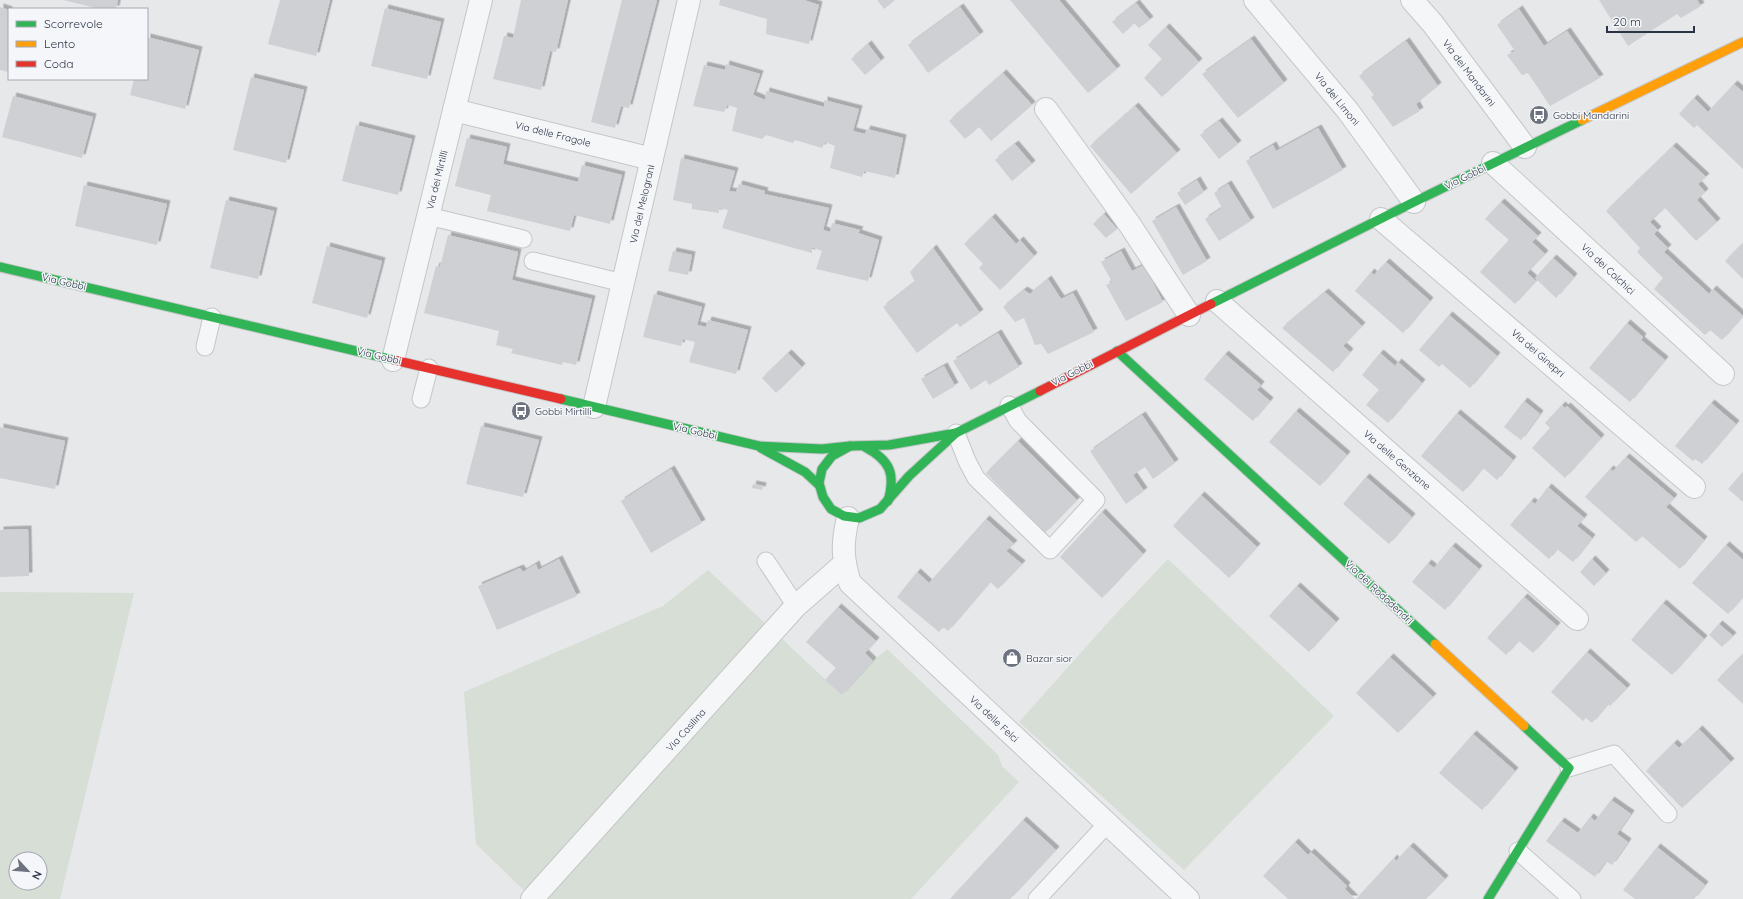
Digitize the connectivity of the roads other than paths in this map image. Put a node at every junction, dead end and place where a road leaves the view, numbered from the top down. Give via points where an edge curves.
1 (481, 0) edge
2 (689, 0) edge
3 (1255, 0) edge
4 (1412, 0) edge
5 (1743, 42) edge
6 (1046, 109) dead end
7 (454, 110) junction
8 (1525, 147) junction
9 (652, 159) junction
10 (1493, 163) junction
11 (1414, 202) junction
12 (428, 216) junction
13 (1381, 219) junction
14 (523, 239) dead end
15 (532, 261) dead end
16 (0, 266) edge
17 (623, 283) junction
18 (1217, 301) junction
19 (1189, 315) junction
20 (212, 317) junction
21 (205, 348) dead end
22 (1118, 351) junction
23 (393, 360) junction
24 (428, 368) junction
25 (1723, 374) dead end
26 (421, 399) dead end
27 (1009, 405) junction
28 (594, 407) junction
29 (956, 433) junction
30 (759, 446) junction
31 (850, 446) junction
32 (865, 446) junction
33 (819, 485) junction
34 (1694, 487) dead end
35 (888, 501) junction
36 (848, 518) junction
37 (766, 561) dead end
38 (844, 564) junction
39 (796, 606) junction
40 (1577, 619) dead end
41 (1569, 768) junction
42 (1668, 814) dead end
43 (1107, 824) junction
44 (1518, 851) junction
45 (532, 899) edge
46 (1038, 899) edge
47 (1188, 899) edge
48 (1488, 899) edge
49 (1572, 899) edge

1 - 7 street, Via dei Mirtilli
2 - 9 street, Via dei Melograni
3 - 11 street, Via dei Limoni via 1348,111
4 - 8 street, Via dei Mandarini via 1433,24
5 - 8 street, Via Gobbi
6 - 19 street via 1130,225
7 - 9 street, Via delle Fragole
7 - 12 street, Via dei Mirtilli
8 - 10 street, Via Gobbi
9 - 17 street, Via dei Melograni
10 - 11 street, Via Gobbi
10 - 25 street, Via dei Colchici
11 - 13 street, Via Gobbi
12 - 14 lane
12 - 23 street, Via dei Mirtilli
13 - 18 street, Via Gobbi
13 - 34 street, Via dei Ginepri
15 - 17 lane
16 - 20 street, Via Gobbi
17 - 28 street, Via dei Melograni
18 - 19 street, Via Gobbi
18 - 40 street, Via delle Genziane
19 - 22 street, Via Gobbi
20 - 21 lane
20 - 23 street, Via Gobbi
22 - 27 street, Via Gobbi
22 - 41 street, Via dei Rododendri
23 - 24 street, Via Gobbi
24 - 26 lane
24 - 28 street, Via Gobbi
27 - 29 street, Via Gobbi
27 - 29 lane via 1018,420 1096,500 1050,550 976,478
28 - 30 street, Via Gobbi
29 - 32 street, Via Gobbi via 889,445
29 - 35 street, Via Gobbi via 908,477
30 - 31 street, Via Gobbi via 822,449
30 - 33 street, Via Gobbi via 805,472
31 - 32 street, Via Gobbi
31 - 33 street, Via Gobbi via 837,450 827,459 820,471
32 - 35 street via 877,452 892,474 892,488
33 - 36 street, Via Gobbi via 824,500 834,512
35 - 36 street, Via Gobbi via 877,512 864,518
36 - 38 street, Via delle Felci via 844,534
37 - 39 lane
38 - 39 street, Via Casilina
38 - 43 street, Via delle Felci via 850,583 858,592
39 - 45 street, Via Casilina
41 - 42 lane via 1614,754
41 - 44 street
43 - 46 lane
43 - 47 street, Via delle Felci
44 - 48 street
44 - 49 lane

